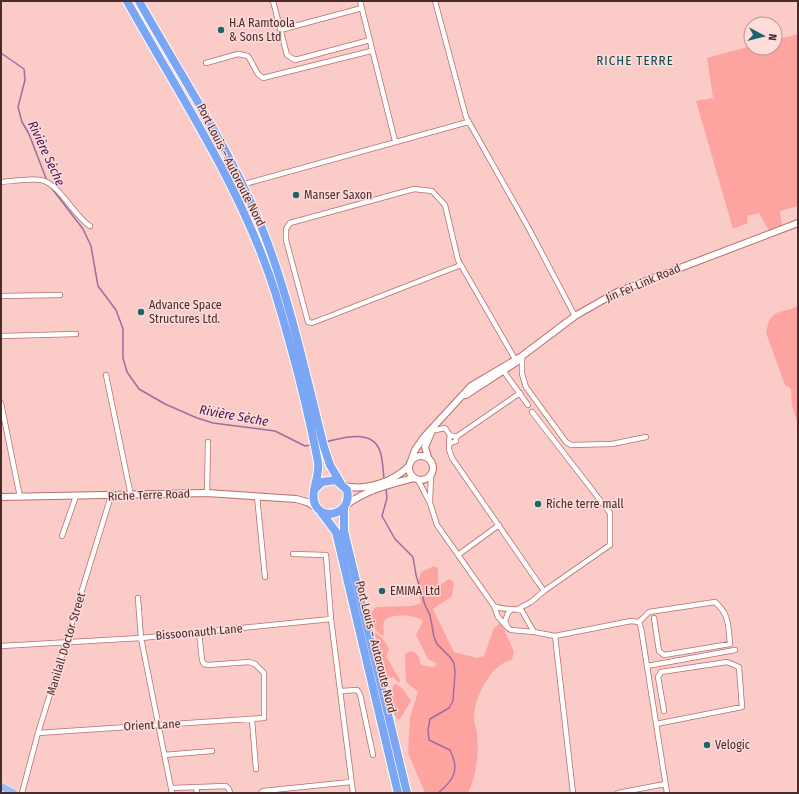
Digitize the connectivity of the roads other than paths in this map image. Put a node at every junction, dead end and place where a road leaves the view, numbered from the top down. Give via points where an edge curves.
1 (127, 1) edge
2 (139, 1) edge
3 (273, 1) edge
4 (360, 1) edge
5 (436, 1) edge
6 (362, 8) junction
7 (280, 30) junction
8 (370, 40) junction
9 (371, 51) junction
10 (206, 63) dead end
11 (468, 122) junction
12 (395, 141) junction
13 (1, 182) edge
14 (248, 183) dead end
15 (798, 223) edge
16 (90, 226) dead end
17 (461, 265) junction
18 (60, 295) dead end
19 (1, 296) edge
20 (575, 316) junction
21 (76, 334) dead end
22 (1, 336) edge
23 (522, 356) junction
24 (515, 359) junction
25 (503, 370) junction
26 (106, 375) dead end
27 (520, 393) junction
28 (1, 403) edge
29 (528, 405) dead end
30 (532, 412) dead end
31 (432, 431) junction
32 (450, 436) junction
33 (456, 436) junction
34 (646, 437) dead end
35 (317, 439) junction
36 (208, 442) dead end
37 (451, 442) junction
38 (428, 457) junction
39 (410, 463) junction
40 (431, 475) junction
41 (416, 479) junction
42 (342, 484) junction
43 (314, 491) junction
44 (207, 493) junction
45 (20, 496) junction
46 (76, 496) junction
47 (111, 496) junction
48 (131, 496) junction
49 (257, 496) junction
50 (1, 497) edge
51 (296, 499) junction
52 (430, 503) junction
53 (345, 507) junction
54 (319, 509) junction
55 (499, 525) junction
56 (62, 536) dead end
57 (293, 554) dead end
58 (458, 555) junction
59 (265, 577) dead end
60 (544, 591) junction
61 (138, 598) dead end
62 (531, 602) junction
63 (494, 606) junction
64 (518, 609) junction
65 (511, 610) junction
66 (527, 616) junction
67 (654, 618) dead end
68 (331, 619) junction
69 (639, 622) junction
70 (508, 628) junction
71 (522, 630) junction
72 (199, 632) junction
73 (534, 632) junction
74 (555, 636) junction
75 (141, 638) junction
76 (67, 642) junction
77 (1, 646) edge
78 (736, 650) dead end
79 (647, 666) junction
80 (341, 691) junction
81 (664, 711) dead end
82 (252, 720) junction
83 (158, 724) junction
84 (656, 724) junction
85 (38, 733) junction
86 (212, 751) dead end
87 (164, 755) junction
88 (373, 755) dead end
89 (256, 769) dead end
90 (351, 782) junction
91 (665, 784) junction
92 (1, 786) edge
93 (196, 787) junction
94 (172, 791) edge
95 (14, 793) edge
96 (22, 793) edge
97 (197, 793) edge
98 (230, 793) edge
99 (261, 793) edge
100 (353, 793) edge
101 (398, 793) edge
102 (407, 793) edge
103 (573, 793) edge
104 (618, 793) edge
105 (667, 793) edge

1 - 35 highway, Port Louis – Autoroute Nord via 242,208 274,291
2 - 35 highway, Port Louis – Autoroute Nord via 228,156 262,228 285,296
3 - 7 street
4 - 6 street
5 - 11 street
6 - 7 street
6 - 8 street
7 - 8 street via 287,55 295,60
8 - 9 street
9 - 10 street via 263,78 248,56 238,54
9 - 12 street
11 - 12 street
11 - 20 street
12 - 14 street
13 - 16 street via 41,180 54,187 82,221
15 - 20 main road, Jin Fei Link Road via 617,292
17 - 17 street via 445,204 432,191 414,189 290,223 286,228 286,240 308,322 312,323
17 - 24 street
18 - 19 street
20 - 23 main road, Jin Fei Link Road
21 - 22 street
23 - 24 main road, Jin Fei Link Road
23 - 25 main road via 518,362
23 - 34 street via 522,374 526,387 566,442 571,445 612,444
24 - 25 main road, Jin Fei Link Road
25 - 27 street
25 - 31 main road, Jin Fei Link Road via 471,389
26 - 48 street
27 - 29 street
27 - 33 street
28 - 45 street
30 - 60 street via 610,513 610,544
31 - 32 street via 445,428
31 - 38 main road via 426,447
31 - 39 main road via 415,450
32 - 33 street
32 - 37 street
33 - 37 street via 456,440
35 - 42 highway, Port Louis – Autoroute Nord via 324,447 330,465
35 - 43 highway, Port Louis – Autoroute Nord via 315,450 318,478
36 - 44 street
37 - 55 street via 451,454
38 - 39 main road via 417,456
38 - 40 main road via 433,464
39 - 41 main road via 411,475
39 - 42 main road via 398,474 378,484 361,488
40 - 41 main road via 423,480
40 - 52 street
41 - 52 street
41 - 53 main road via 400,481 374,490 354,499
42 - 43 highway via 336,480 326,480
42 - 53 highway via 348,495
43 - 51 main road
43 - 54 highway via 314,503
44 - 48 main road, Riche Terre Road
44 - 49 main road, Riche Terre Road
45 - 46 main road, Riche Terre Road
45 - 50 main road, Riche Terre Road
46 - 47 main road, Riche Terre Road
46 - 56 street
47 - 48 main road, Riche Terre Road
47 - 76 street, Manilall Doctor Street
49 - 51 main road, Riche Terre Road
49 - 59 street
51 - 54 main road
52 - 58 street via 437,525
53 - 54 highway via 333,514
53 - 102 highway, Port Louis – Autoroute Nord via 344,531
54 - 101 highway, Port Louis – Autoroute Nord via 336,532
55 - 58 street
55 - 60 street
57 - 68 street via 326,555
58 - 63 street
60 - 62 street
61 - 75 street
62 - 64 street
62 - 66 street
63 - 65 street
63 - 70 street via 498,617
64 - 65 street
64 - 66 street
65 - 70 street via 506,617
66 - 71 street via 526,626
66 - 73 street
67 - 69 street via 659,651 664,655 730,644 727,617 715,602 649,612
68 - 72 street, Bissoonauth Lane
68 - 80 street
69 - 74 street via 631,621
69 - 79 street
70 - 71 street via 514,631
71 - 73 street
72 - 75 street, Bissoonauth Lane
72 - 82 street, Orient Lane via 204,664 249,662 255,664 264,674 264,718
73 - 74 street
74 - 103 street
75 - 76 street, Bissoonauth Lane
75 - 83 street
76 - 77 street, Bissoonauth Lane
76 - 85 street, Manilall Doctor Street
78 - 79 street
79 - 84 street
80 - 88 street via 357,690 360,694
80 - 90 street
81 - 84 street via 658,677 661,672 727,662 739,667 742,707
82 - 83 street, Orient Lane
82 - 89 street
83 - 85 street, Orient Lane
83 - 87 street
84 - 91 street
85 - 96 street, Manilall Doctor Street
86 - 87 street
87 - 94 street
90 - 99 street
90 - 100 street
91 - 104 street
91 - 105 street
92 - 95 main road
93 - 94 street
93 - 97 street
93 - 98 street via 226,786

